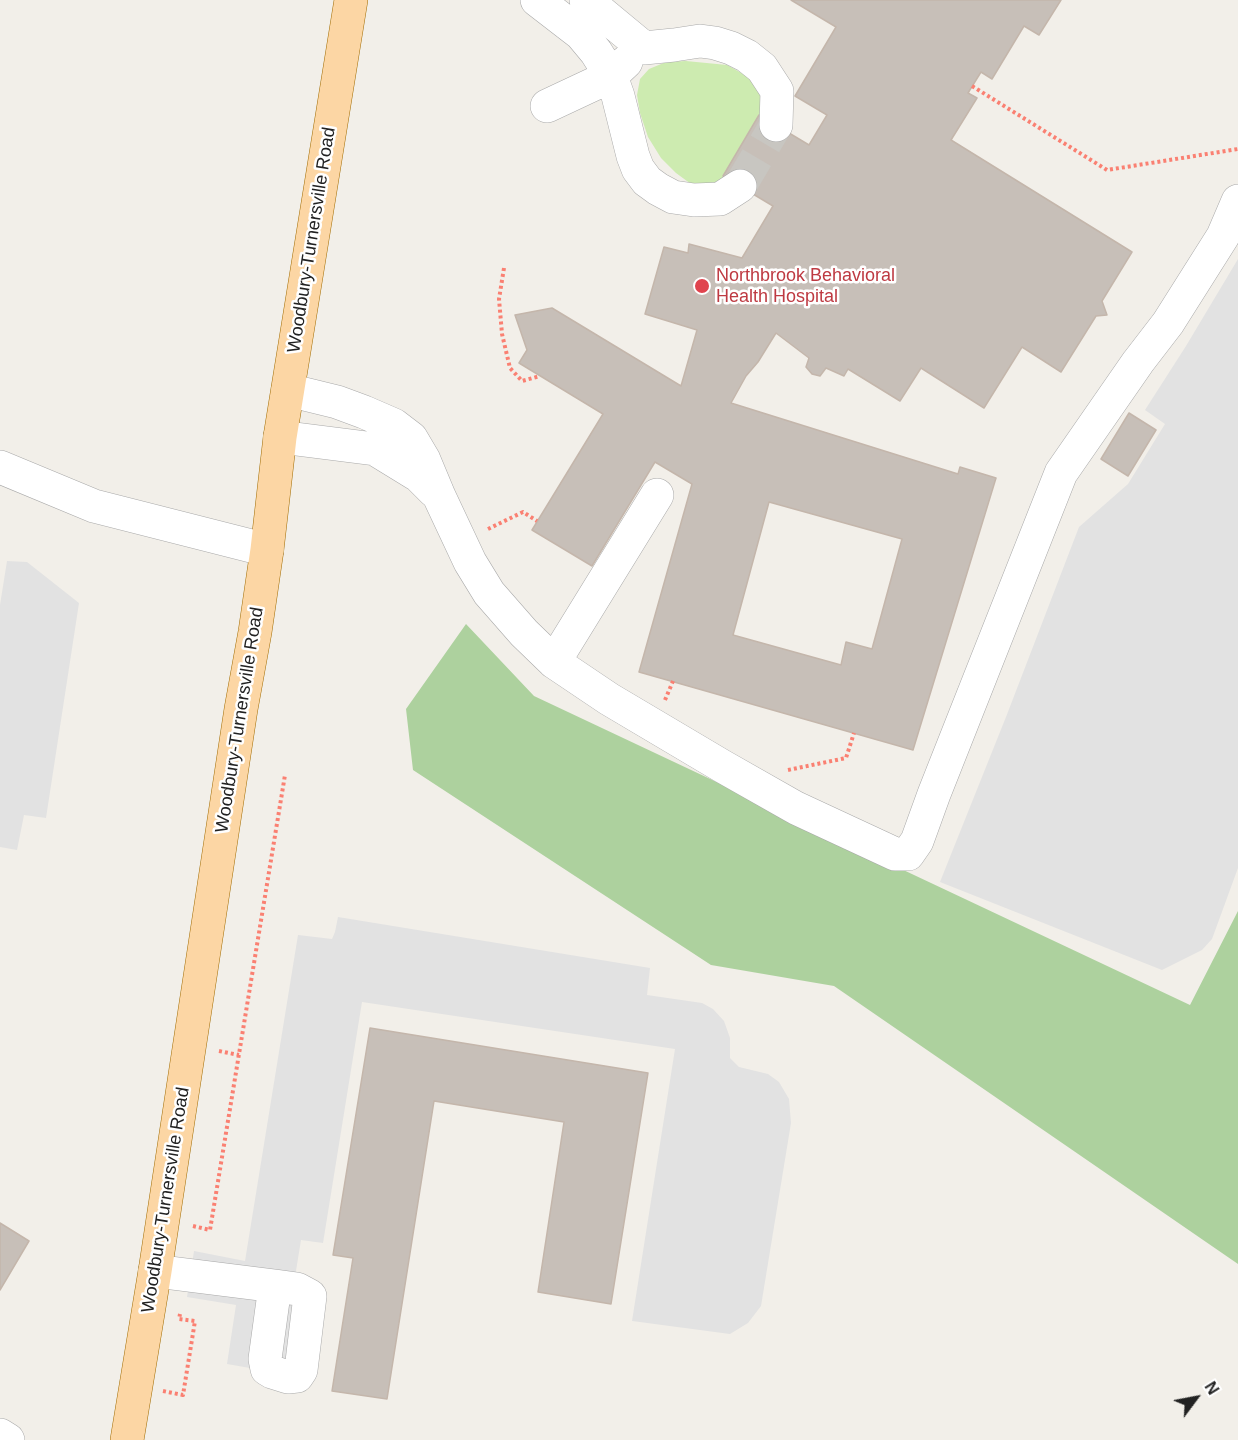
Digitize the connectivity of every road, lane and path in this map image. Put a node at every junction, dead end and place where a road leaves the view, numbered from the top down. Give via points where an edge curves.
1 (351, 0) edge
2 (537, 0) edge
3 (586, 0) edge
4 (644, 48) junction
5 (611, 75) junction
6 (972, 86) dead end
7 (547, 106) dead end
8 (776, 125) tunnel mouth
9 (1238, 149) edge
10 (740, 186) tunnel mouth
11 (1238, 201) edge
12 (504, 268) dead end
13 (540, 376) dead end
14 (288, 390) junction
15 (280, 437) junction
16 (0, 466) edge
17 (657, 495) dead end
18 (439, 496) junction
19 (537, 521) dead end
20 (462, 542) junction
21 (267, 550) junction
22 (554, 662) junction
23 (854, 733) dead end
24 (285, 775) dead end
25 (772, 794) junction
26 (191, 1235) dead end
27 (155, 1270) junction
28 (274, 1286) dead end
29 (180, 1309) dead end
30 (157, 1390) dead end
31 (0, 1435) edge
32 (8, 1440) edge
33 (127, 1440) edge

1 - 14 main road, Woodbury-Turnersville Road
2 - 5 street via 581,34
3 - 4 street
4 - 5 street
4 - 8 street via 700,41 747,56 762,68 777,91
5 - 7 street
5 - 10 street via 633,156 647,181 673,197 694,200 720,199
6 - 9 path via 1107,170
11 - 25 street via 1223,236 1168,324 1061,473 917,841 908,854 895,854
12 - 13 path via 499,299 510,368 522,381
14 - 15 main road, Woodbury-Turnersville Road
14 - 18 street via 337,402 394,426 411,438
15 - 18 street via 375,449 419,476
15 - 21 main road, Woodbury-Turnersville Road
16 - 21 street via 94,506
17 - 22 street
18 - 20 street
19 - 20 path via 523,512
20 - 22 street via 489,592
21 - 27 main road, Woodbury-Turnersville Road
22 - 25 street via 609,699
23 - 25 path via 846,758 788,769
24 - 26 path via 210,1230 193,1226
27 - 28 street
27 - 33 main road, Woodbury-Turnersville Road
29 - 30 path via 179,1319 195,1321 183,1395
31 - 32 street

